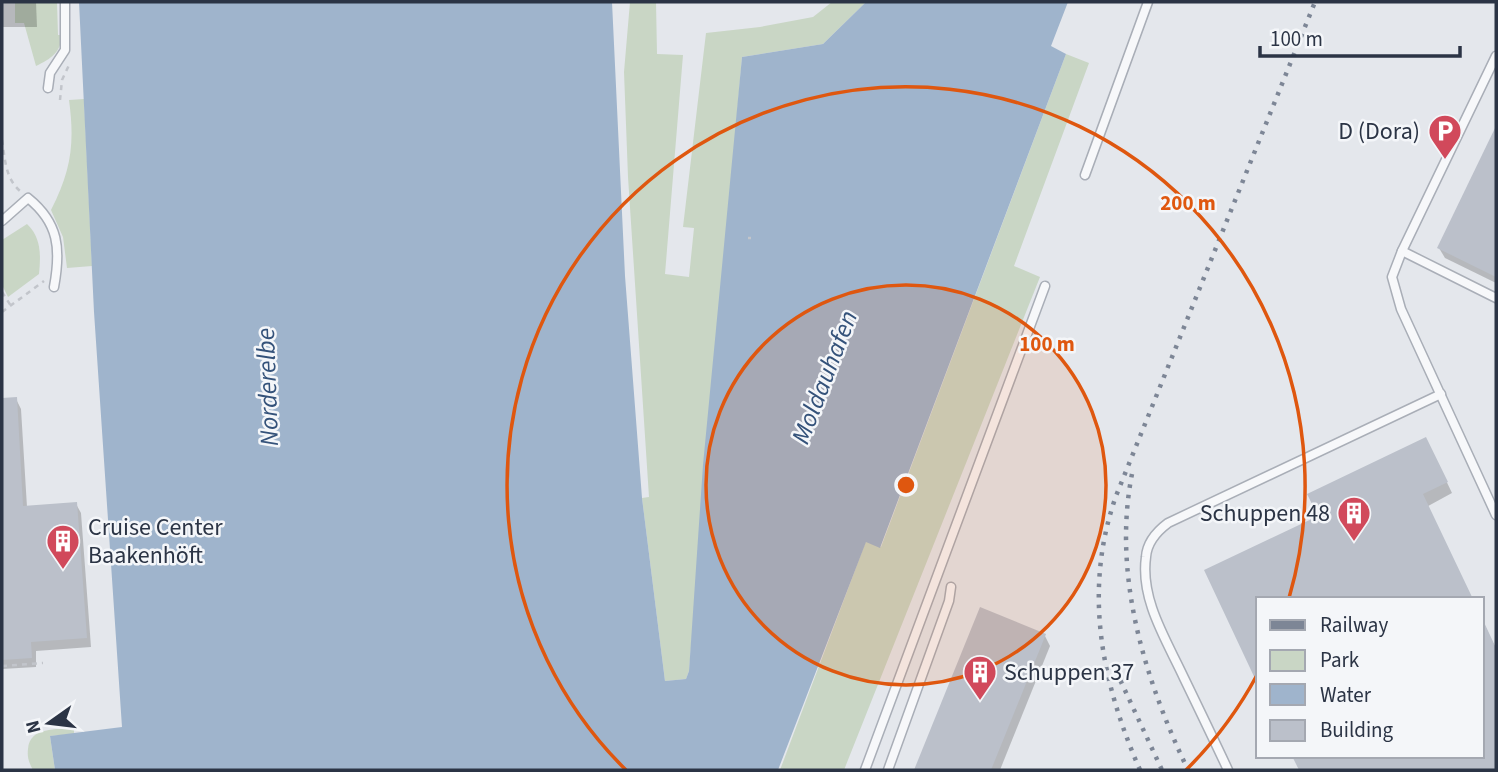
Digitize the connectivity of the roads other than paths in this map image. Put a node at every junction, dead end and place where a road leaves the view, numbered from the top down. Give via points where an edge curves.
1 (65, 2) edge
2 (1148, 2) edge
3 (1496, 56) edge
4 (48, 88) dead end
5 (1085, 175) dead end
6 (2, 221) edge
7 (1402, 251) junction
8 (1045, 286) dead end
9 (54, 287) dead end
10 (1496, 298) edge
11 (1441, 394) junction
12 (1496, 515) edge
13 (951, 587) dead end
14 (865, 770) edge
15 (888, 770) edge
16 (1228, 770) edge

1 - 4 lane via 65,50 50,73
2 - 5 lane
3 - 7 lane
6 - 9 lane via 28,198 42,210 52,226 58,262
7 - 10 lane
7 - 11 lane via 1392,277 1394,291
8 - 14 lane
11 - 12 lane
11 - 16 lane via 1168,523 1150,542 1145,576 1154,614
13 - 15 lane

